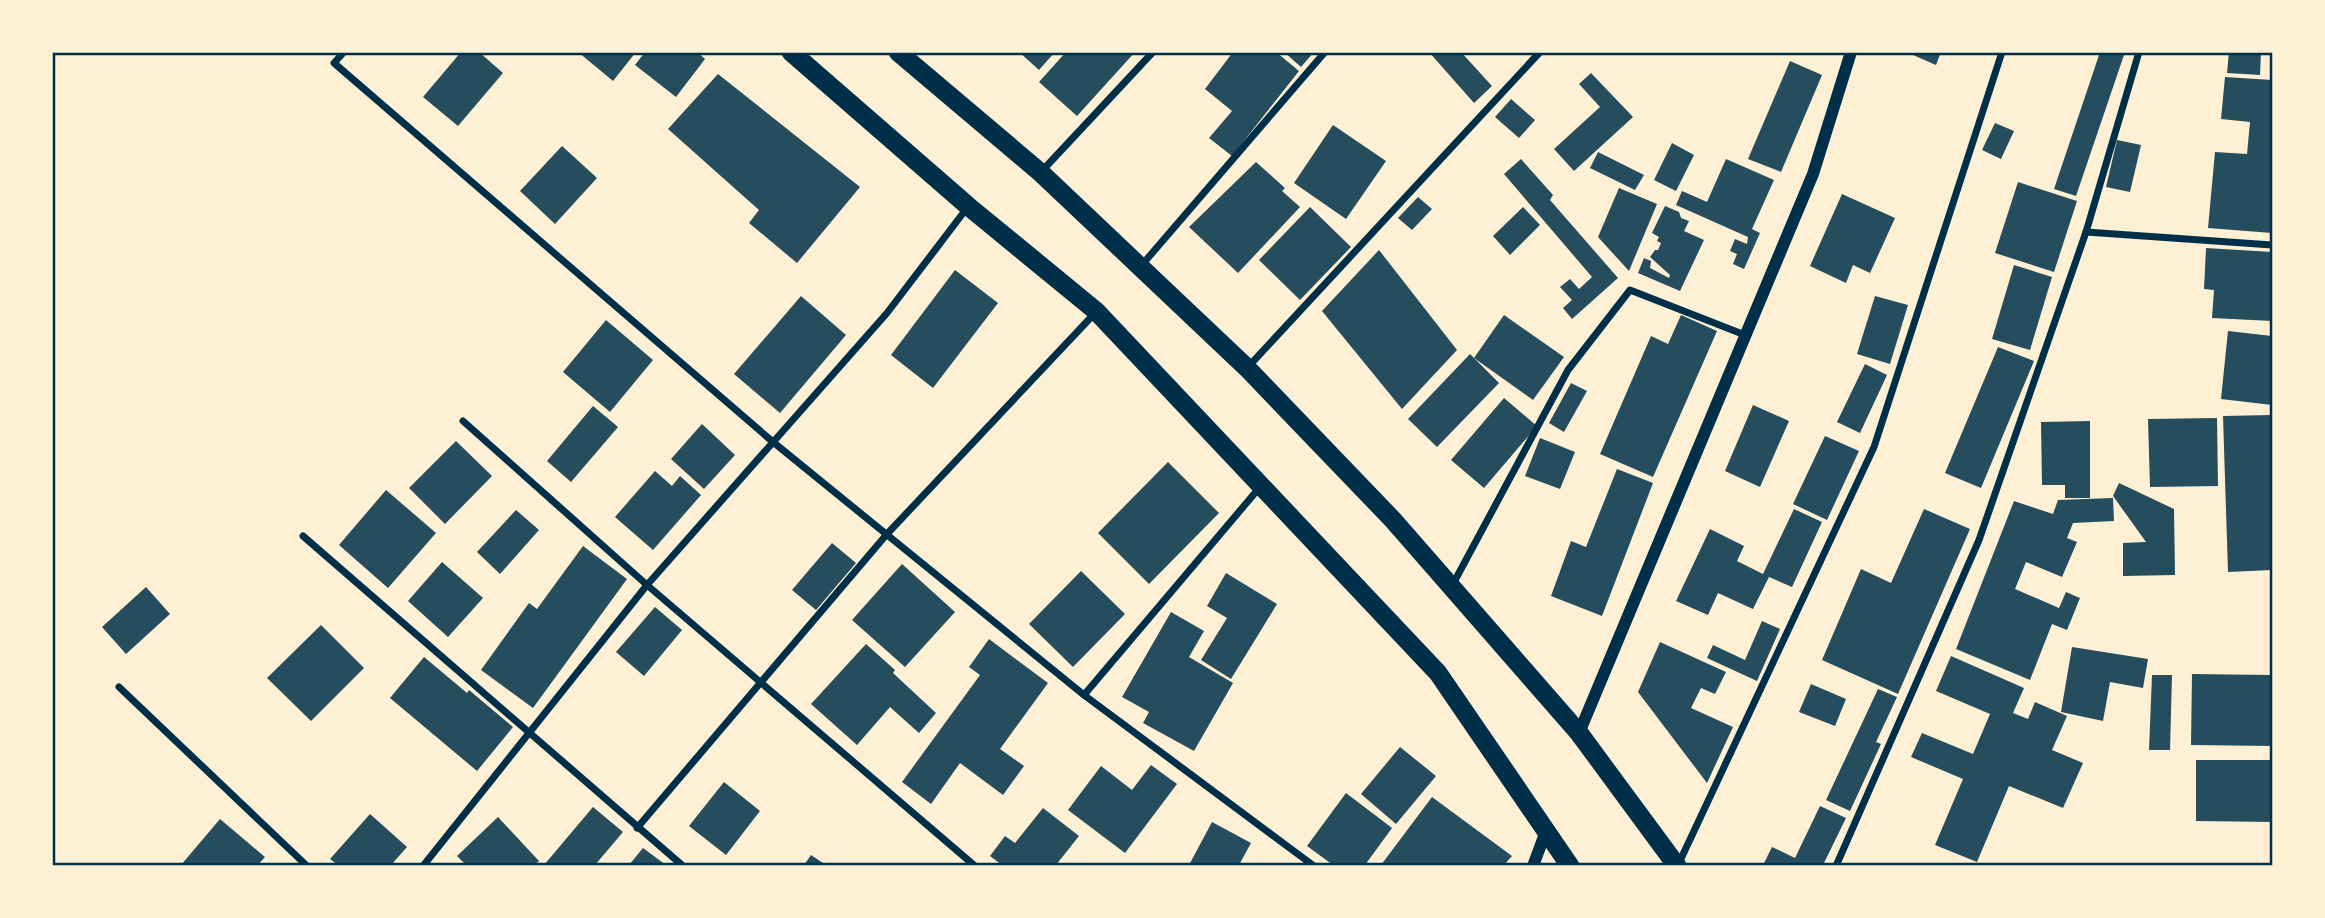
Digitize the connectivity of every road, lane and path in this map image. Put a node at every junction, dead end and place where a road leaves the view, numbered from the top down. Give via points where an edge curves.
1 (344, 52) edge
2 (791, 52) edge
3 (898, 52) edge
4 (1153, 52) edge
5 (1325, 52) edge
6 (1540, 52) edge
7 (1851, 52) edge
8 (2002, 52) edge
9 (2139, 52) edge
10 (1041, 173) junction
11 (968, 206) junction
12 (2086, 232) junction
13 (2273, 244) edge
14 (1141, 266) junction
15 (1096, 311) junction
16 (1745, 335) junction
17 (1247, 368) junction
18 (463, 421) dead end
19 (773, 442) junction
20 (1262, 484) junction
21 (887, 534) junction
22 (303, 536) dead end
23 (647, 585) junction
24 (1452, 587) junction
25 (762, 684) junction
26 (119, 687) dead end
27 (1084, 695) junction
28 (528, 732) junction
29 (1579, 733) junction
30 (637, 828) junction
31 (1546, 831) junction
32 (307, 866) edge
33 (423, 866) edge
34 (683, 866) edge
35 (975, 866) edge
36 (1314, 866) edge
37 (1533, 866) edge
38 (1570, 866) edge
39 (1677, 866) edge
40 (1836, 866) edge

1 - 19 street via 334,63
2 - 11 highway
3 - 10 highway
4 - 10 street
5 - 14 street
6 - 17 street
7 - 16 street via 1813,174
8 - 39 street via 1874,447
9 - 12 street
10 - 14 highway
11 - 15 highway
11 - 19 street via 887,313
12 - 13 street
12 - 40 street via 1979,540
14 - 17 highway
15 - 20 highway
15 - 21 street
16 - 24 street via 1630,290 1568,370
16 - 29 street
17 - 24 highway
18 - 23 street
19 - 21 street
19 - 23 street
20 - 27 street
20 - 31 highway via 1438,673
21 - 25 street
21 - 27 street
22 - 28 street
23 - 25 street
23 - 28 street
24 - 29 highway
25 - 30 street
25 - 35 street
26 - 32 street
27 - 36 street
28 - 30 street
28 - 33 street
29 - 39 highway
30 - 34 street
31 - 37 street
31 - 38 highway

